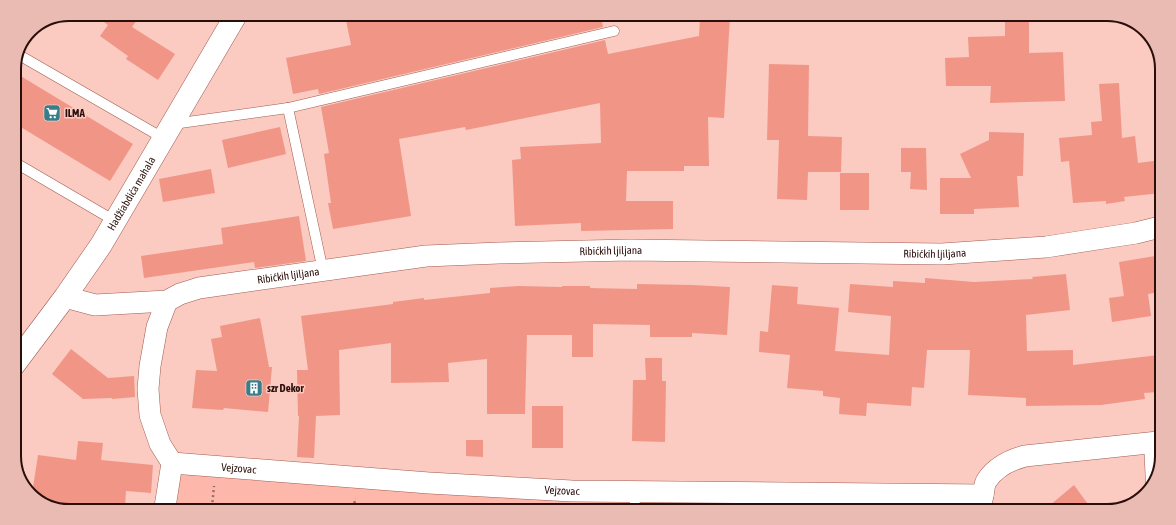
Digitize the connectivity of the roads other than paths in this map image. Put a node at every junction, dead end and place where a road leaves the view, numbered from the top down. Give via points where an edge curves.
1 (232, 21) edge
2 (614, 31) dead end
3 (23, 57) edge
4 (288, 108) junction
5 (167, 131) junction
6 (21, 166) edge
7 (115, 221) junction
8 (1155, 228) edge
9 (323, 271) junction
10 (65, 297) junction
11 (167, 301) junction
12 (21, 356) edge
13 (1154, 442) edge
14 (172, 463) junction
15 (1153, 469) edge
16 (635, 500) edge
17 (981, 503) edge
18 (165, 504) edge

1 - 5 street, Hadžiabdića mahala
2 - 4 lane
3 - 5 lane
4 - 5 lane
4 - 9 lane
5 - 7 street, Hadžiabdića mahala
6 - 7 lane
7 - 10 street, Hadžiabdića mahala
8 - 9 street, Ribićkih ljiljana via 1046,247 942,254 630,250 499,253 426,256
9 - 11 street, Ribićkih ljiljana via 199,288
10 - 11 street, Ribićkih ljiljana via 95,305
10 - 12 street, Hadžiabdića mahala
11 - 14 street via 157,327 148,389 150,415 160,444
13 - 15 lane
13 - 17 street via 1024,456 1011,460 998,468 986,481
14 - 16 street, Vejzovac via 437,483 572,490
14 - 18 street
16 - 17 street, Vejzovac

